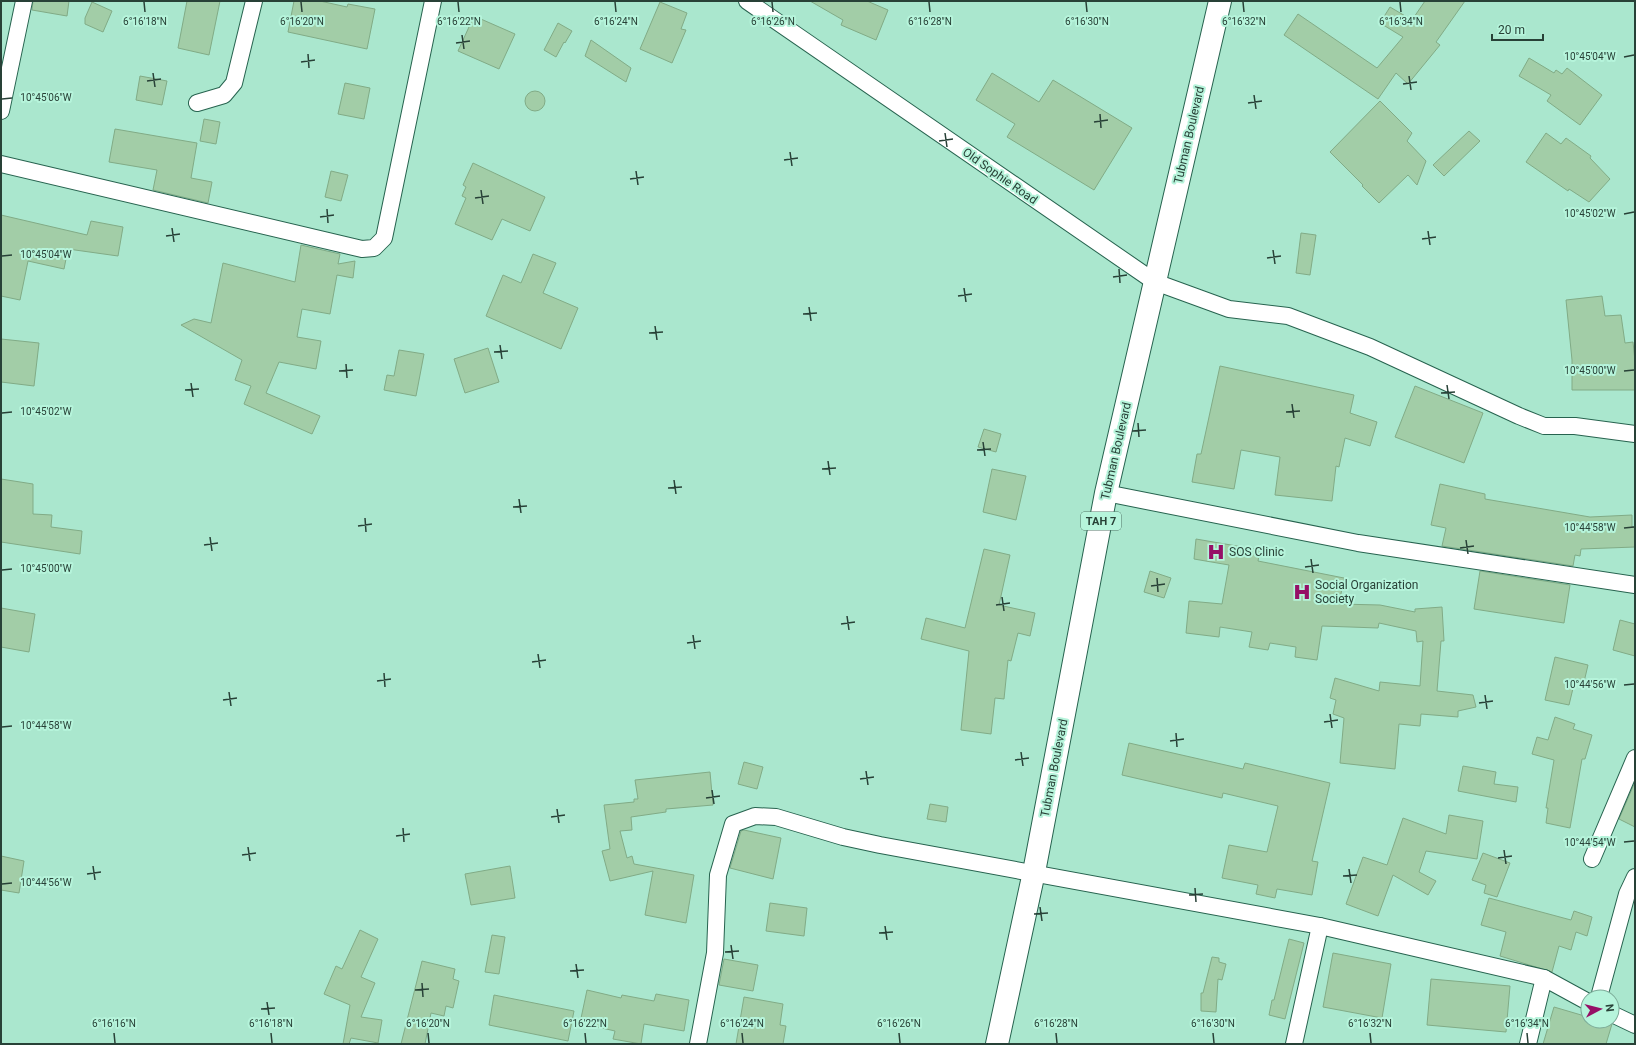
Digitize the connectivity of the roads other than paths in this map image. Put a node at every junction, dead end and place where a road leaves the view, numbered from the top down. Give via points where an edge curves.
1 (24, 1) edge
2 (254, 1) edge
3 (433, 1) edge
4 (747, 1) edge
5 (1220, 1) edge
6 (196, 103) dead end
7 (1, 111) edge
8 (1, 164) edge
9 (1155, 282) junction
10 (1635, 434) edge
11 (1106, 493) junction
12 (1635, 586) edge
13 (1635, 758) edge
14 (1592, 859) dead end
15 (1034, 872) junction
16 (1635, 877) edge
17 (1320, 926) junction
18 (1544, 978) junction
19 (1601, 989) edge
20 (1580, 998) edge
21 (1620, 1018) edge
22 (1635, 1025) edge
23 (698, 1044) edge
24 (997, 1044) edge
25 (1294, 1044) edge
26 (1528, 1044) edge

1 - 7 street
2 - 6 street via 234,83 224,95
3 - 8 street via 384,238 374,248 362,250
4 - 9 street, Old Sophie Road
5 - 9 highway, Tubman Boulevard / TAH 7
9 - 10 street, Old Sophie Road via 1229,309 1294,318 1370,347 1544,426 1575,426
9 - 11 highway, Tubman Boulevard / TAH 7
11 - 12 street via 1358,542
11 - 15 highway, Tubman Boulevard / TAH 7
13 - 14 street
15 - 17 street
15 - 23 street via 880,845 776,817 755,816 733,824 718,875 715,953
15 - 24 highway, Tubman Boulevard / TAH 7
16 - 19 street via 1627,894
17 - 18 street
17 - 25 street
18 - 20 street
18 - 26 street
21 - 22 street

